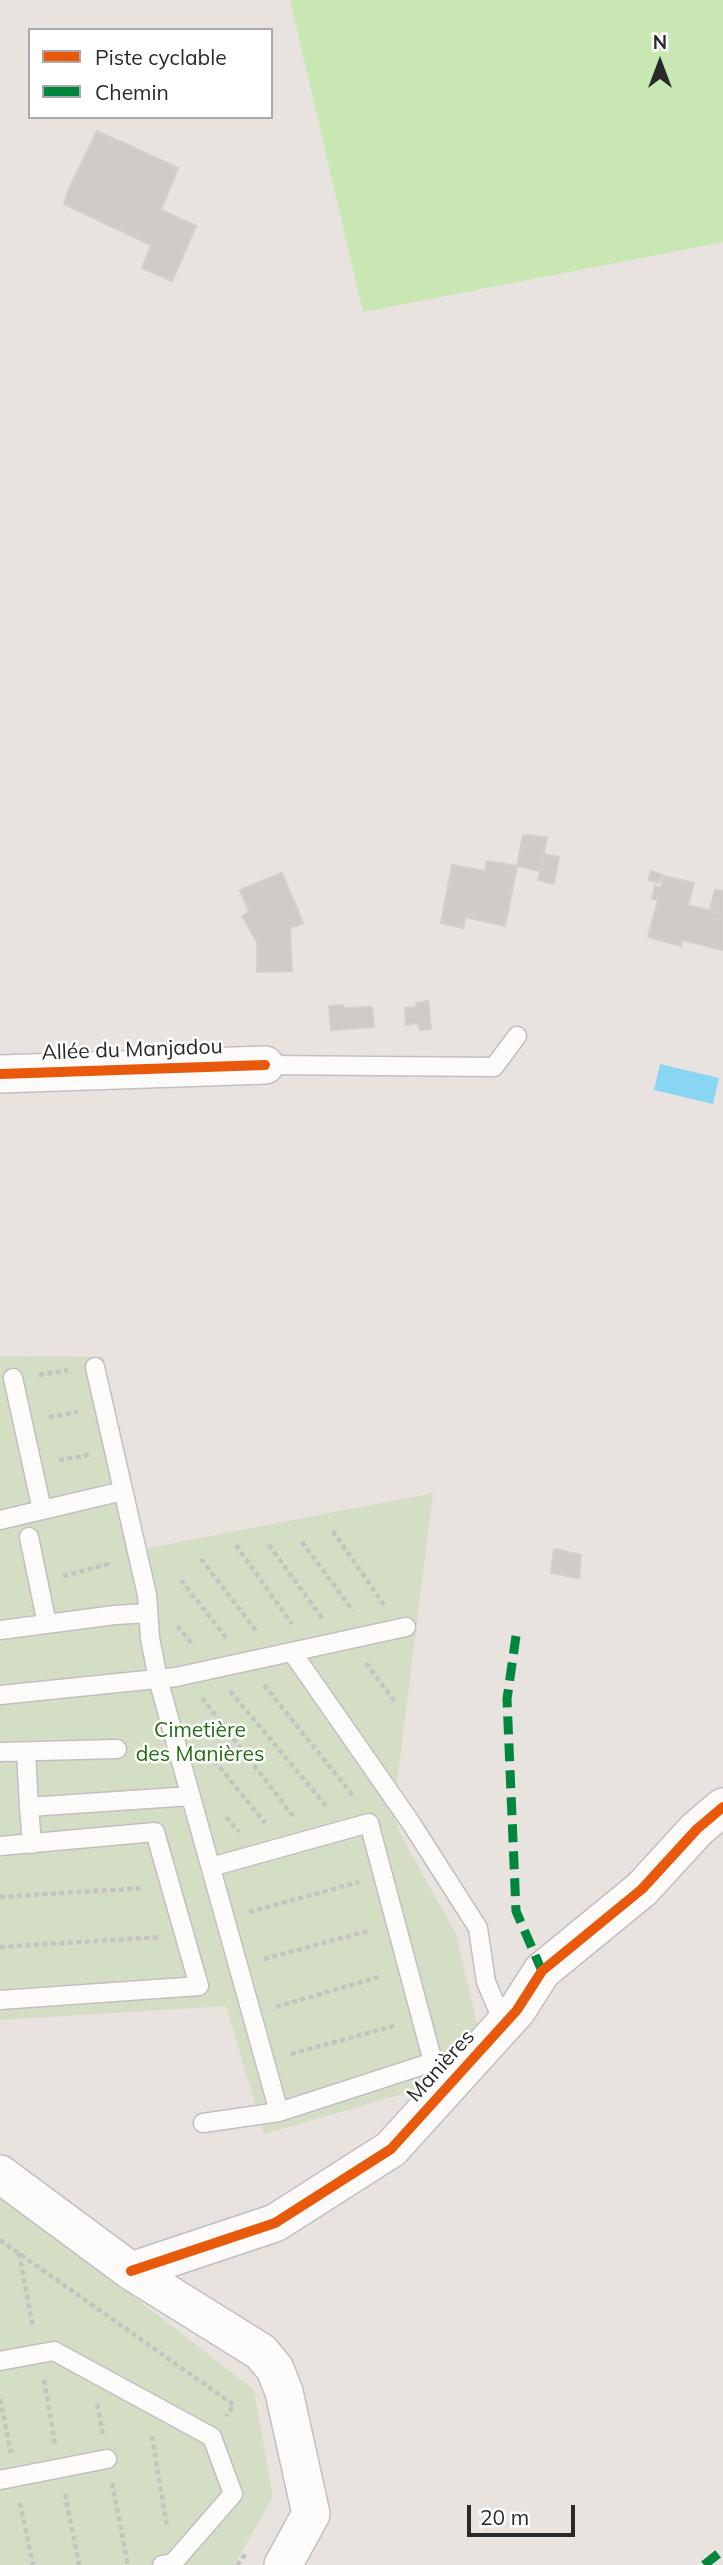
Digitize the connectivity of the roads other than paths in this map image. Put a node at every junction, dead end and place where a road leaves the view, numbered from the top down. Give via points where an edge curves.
1 (517, 1036) dead end
2 (265, 1065) joint
3 (0, 1074) edge
4 (95, 1367) dead end
5 (13, 1378) dead end
6 (123, 1491) junction
7 (42, 1510) junction
8 (0, 1520) edge
9 (29, 1537) dead end
10 (148, 1613) junction
11 (47, 1624) junction
12 (403, 1628) road end
13 (0, 1630) edge
14 (284, 1654) junction
15 (158, 1679) junction
16 (0, 1695) edge
17 (117, 1749) dead end
18 (0, 1752) edge
19 (26, 1752) junction
20 (191, 1796) junction
21 (29, 1807) junction
22 (723, 1807) edge
23 (32, 1844) junction
24 (0, 1846) edge
25 (211, 1867) junction
26 (0, 2000) edge
27 (504, 2024) junction
28 (279, 2112) junction
29 (203, 2123) dead end
30 (0, 2174) edge
31 (131, 2271) junction
32 (0, 2361) edge
33 (107, 2459) dead end
34 (0, 2480) edge
35 (167, 2564) edge
36 (283, 2565) edge

1 - 2 lane via 494,1067
2 - 3 street, Allée du Manjadou
4 - 6 lane
5 - 7 lane
6 - 7 lane
6 - 10 lane
7 - 8 lane
9 - 11 lane
10 - 11 lane
10 - 15 lane
11 - 13 lane
12 - 14 lane
14 - 15 lane
14 - 27 lane via 411,1822 478,1928 486,1982
15 - 16 lane
15 - 20 lane
17 - 19 lane
18 - 19 lane
19 - 21 lane
20 - 21 lane
20 - 25 lane
21 - 23 lane
22 - 27 street, Manières via 642,1889 542,1970
23 - 24 lane
23 - 26 lane via 155,1832 199,1986
25 - 28 lane
25 - 28 lane via 369,1823 433,2062
27 - 31 street, Manières via 391,2149 275,2222
28 - 29 lane
30 - 31 street
31 - 36 street via 261,2353 275,2369 311,2514
32 - 35 lane via 54,2351 212,2437 233,2494
33 - 34 lane

